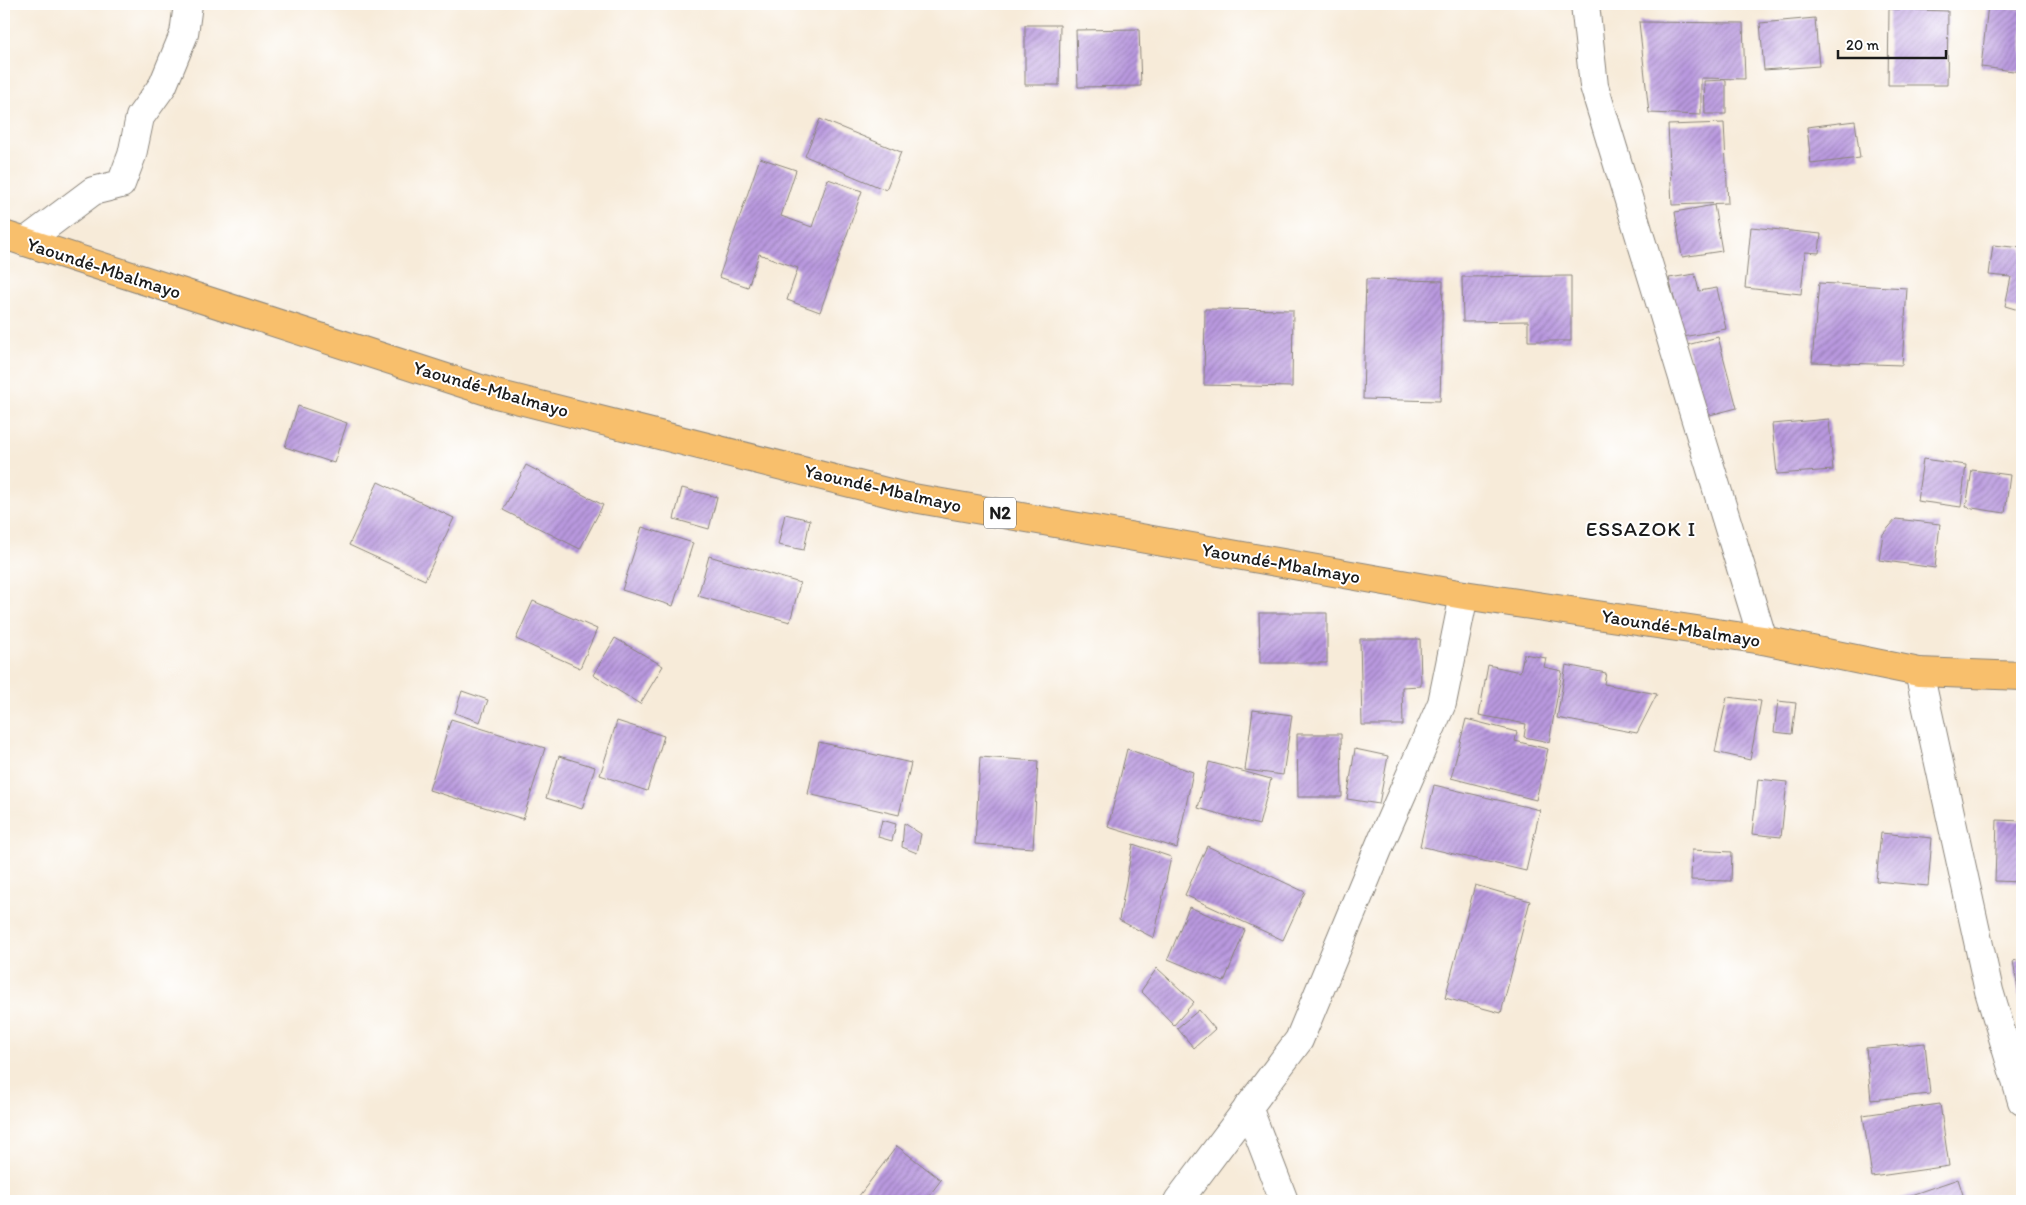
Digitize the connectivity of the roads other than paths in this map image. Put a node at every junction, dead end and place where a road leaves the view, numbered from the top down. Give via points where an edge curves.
1 (188, 4) edge
2 (1585, 4) edge
3 (14, 238) edge
4 (1464, 595) junction
5 (1763, 640) junction
6 (1919, 672) junction
7 (2022, 676) edge
8 (2022, 1101) edge
9 (1248, 1107) junction
10 (1178, 1201) edge
11 (1284, 1201) edge

1 - 3 street via 184,34 163,85 140,117 132,155 121,184 93,191
2 - 5 street via 1594,86
3 - 4 highway, Yaoundé-Mbalmayo / N2 via 496,394 902,496
4 - 5 highway, Yaoundé-Mbalmayo / N2
4 - 9 street via 1442,703 1299,1040
5 - 6 highway, Yaoundé-Mbalmayo / N2
6 - 7 highway, Yaoundé-Mbalmayo / N2
6 - 8 street via 1989,991
9 - 10 street
9 - 11 street

